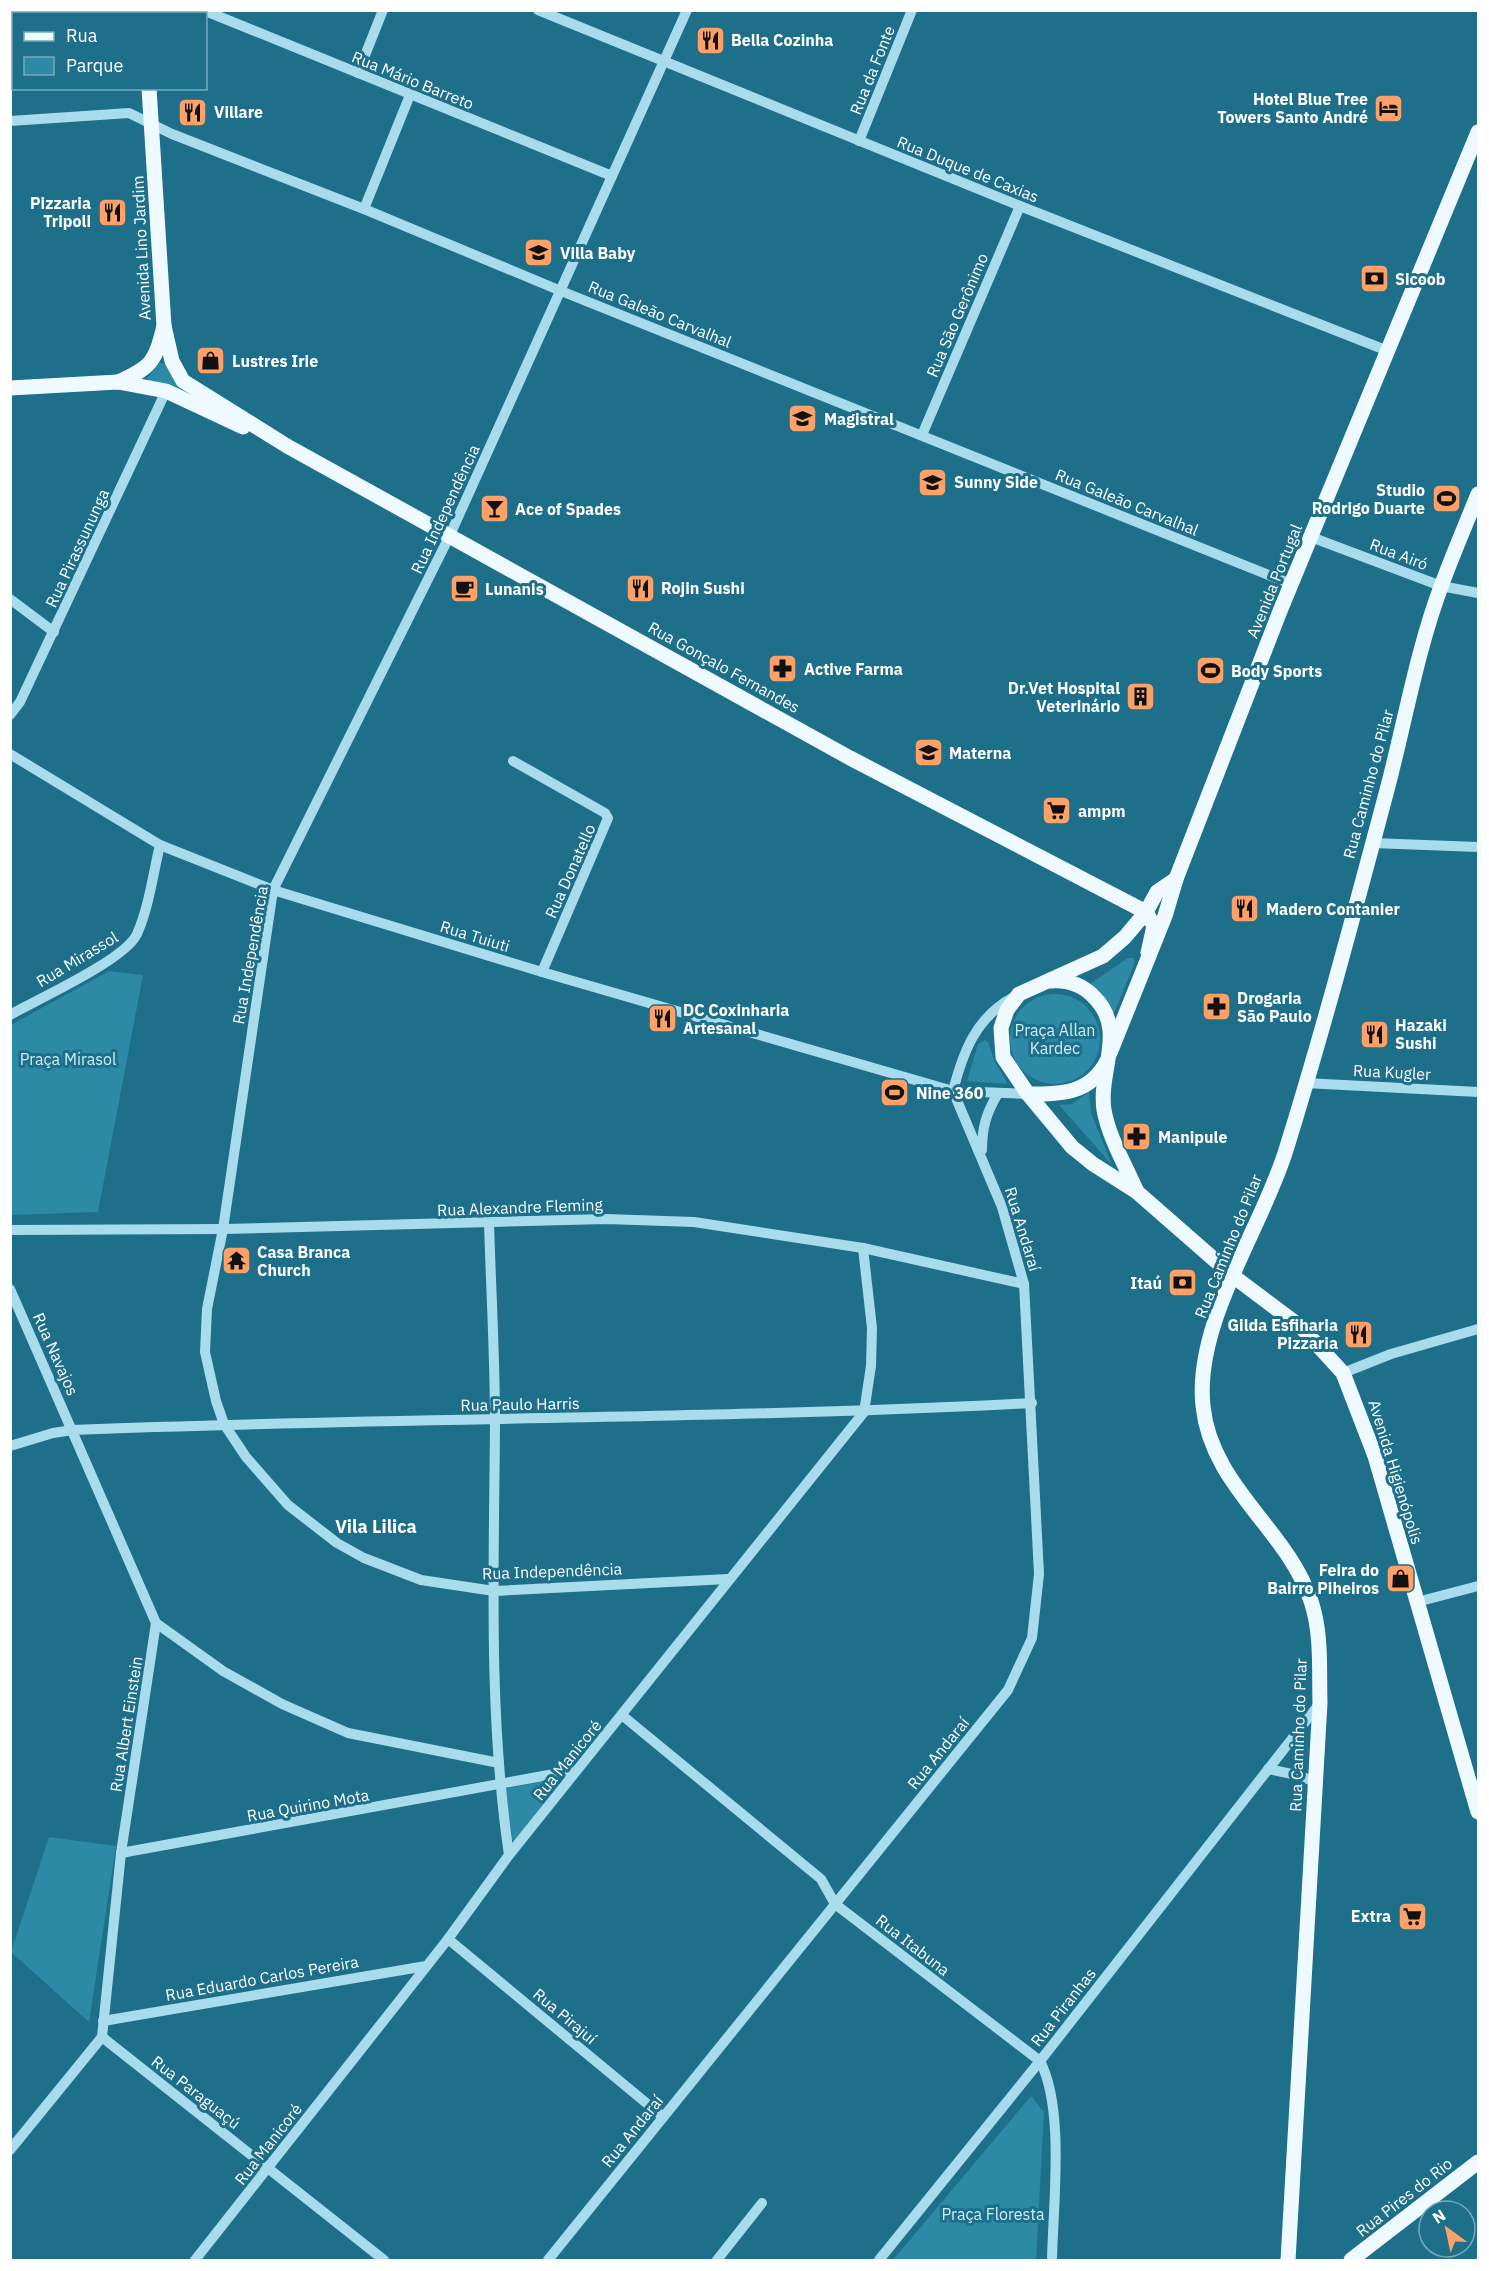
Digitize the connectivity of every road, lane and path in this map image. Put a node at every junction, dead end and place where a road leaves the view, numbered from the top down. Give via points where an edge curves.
1 (203, 10) edge
2 (383, 10) edge
3 (538, 10) edge
4 (687, 10) edge
5 (912, 10) edge
6 (664, 62) junction
7 (358, 73) junction
8 (149, 90) edge
9 (410, 95) junction
10 (10, 121) edge
11 (152, 124) junction
12 (1479, 132) edge
13 (859, 141) junction
14 (612, 176) junction
15 (1020, 206) junction
16 (364, 209) junction
17 (561, 291) junction
18 (164, 326) junction
19 (1388, 351) junction
20 (118, 382) junction
21 (10, 388) edge
22 (166, 392) junction
23 (922, 435) junction
24 (287, 446) junction
25 (1479, 494) edge
26 (450, 535) junction
27 (1311, 537) junction
28 (1291, 584) junction
29 (1441, 586) junction
30 (1479, 593) edge
31 (10, 599) edge
32 (54, 632) junction
33 (10, 714) edge
34 (10, 754) edge
35 (513, 761) dead end
36 (1372, 843) junction
37 (160, 845) junction
38 (1479, 847) edge
39 (1176, 879) junction
40 (273, 890) junction
41 (1146, 912) junction
42 (1148, 953) junction
43 (542, 972) junction
44 (1048, 981) junction
45 (1019, 994) junction
46 (10, 1015) edge
47 (1109, 1054) junction
48 (1305, 1083) junction
49 (953, 1091) junction
50 (1479, 1092) edge
51 (1028, 1094) junction
52 (997, 1095) junction
53 (982, 1157) junction
54 (1137, 1192) junction
55 (489, 1223) junction
56 (223, 1229) junction
57 (10, 1230) edge
58 (863, 1248) junction
59 (1233, 1276) junction
60 (1024, 1284) junction
61 (10, 1289) edge
62 (1479, 1329) edge
63 (1342, 1373) junction
64 (1032, 1403) junction
65 (864, 1412) junction
66 (495, 1419) junction
67 (224, 1424) junction
68 (73, 1430) junction
69 (10, 1446) edge
70 (728, 1579) junction
71 (1479, 1586) edge
72 (494, 1591) junction
73 (1417, 1602) junction
74 (156, 1623) junction
75 (1320, 1703) junction
76 (623, 1716) junction
77 (499, 1763) junction
78 (1268, 1769) junction
79 (576, 1770) junction
80 (1316, 1782) junction
81 (499, 1786) junction
82 (1479, 1812) edge
83 (121, 1853) junction
84 (509, 1855) junction
85 (835, 1904) junction
86 (448, 1939) junction
87 (426, 1966) junction
88 (103, 2021) junction
89 (102, 2037) junction
90 (1040, 2061) junction
91 (662, 2116) junction
92 (10, 2150) edge
93 (1479, 2162) edge
94 (269, 2167) junction
95 (762, 2203) dead end
96 (195, 2260) edge
97 (384, 2260) edge
98 (548, 2260) edge
99 (717, 2260) edge
100 (879, 2260) edge
101 (1052, 2260) edge
102 (1288, 2260) edge
103 (1351, 2260) edge

1 - 7 street, Rua Mário Barreto
2 - 7 street
3 - 6 street, Rua Duque de Caxias
4 - 6 street, Rua Independência
5 - 13 street, Rua da Fonte
6 - 13 street, Rua Duque de Caxias
6 - 14 street, Rua Independência
7 - 9 street, Rua Mário Barreto
8 - 11 main road, Avenida Lino Jardim
9 - 14 street, Rua Mário Barreto
9 - 16 street
10 - 11 street, Rua Galeão Carvalhal via 129,113
11 - 16 street, Rua Galeão Carvalhal
11 - 18 main road, Avenida Lino Jardim
12 - 19 main road, Avenida Portugal
13 - 15 street, Rua Duque de Caxias
14 - 17 street, Rua Independência
15 - 19 street, Rua Duque de Caxias
15 - 23 street, Rua São Gerônimo
16 - 17 street, Rua Galeão Carvalhal
17 - 23 street, Rua Galeão Carvalhal
17 - 26 street, Rua Independência
18 - 20 main road, Avenida Lino Jardim via 152,362 141,372
18 - 24 main road, Rua Gonçalo Fernandes via 172,362 183,381
19 - 27 main road, Avenida Portugal
20 - 21 main road, Rua Gonçalo Fernandes
20 - 22 main road, Rua Gonçalo Fernandes
22 - 24 main road, Rua Gonçalo Fernandes
22 - 32 street, Rua Pirassununga
23 - 28 street, Rua Galeão Carvalhal
24 - 26 main road, Rua Gonçalo Fernandes
25 - 29 main road, Rua Caminho do Pilar
26 - 40 street, Rua Independência
26 - 41 main road, Rua Gonçalo Fernandes via 850,758
27 - 28 main road, Avenida Portugal
27 - 29 street, Rua Airó
28 - 39 main road, Avenida Portugal
29 - 30 street, Rua Airó
29 - 36 main road, Rua Caminho do Pilar
31 - 32 street
32 - 33 street, Rua Pirassununga via 20,702
34 - 37 street, Rua Tuiuti
35 - 43 street, Rua Donatello via 608,818
36 - 38 street
36 - 48 main road, Rua Caminho do Pilar
37 - 40 street, Rua Tuiuti
37 - 46 street, Rua Mirassol via 141,922 129,945
39 - 41 main road, Avenida Portugal via 1157,892
39 - 42 main road, Avenida Portugal
40 - 43 street, Rua Tuiuti
40 - 56 street, Rua Independência
41 - 42 main road via 1154,926
41 - 44 main road, Avenida Portugal via 1103,956
42 - 47 main road, Avenida Portugal
43 - 49 street, Rua Tuiuti
44 - 45 main road, Avenida Portugal
44 - 47 main road via 1076,984 1097,1000 1110,1022
45 - 49 street, Avenida Portugal via 989,1014 976,1030 962,1058
45 - 51 main road via 1003,1019 1001,1047 1003,1057
47 - 51 main road, Avenida Portugal via 1097,1076 1079,1090
47 - 54 main road, Avenida Higienópolis via 1106,1116
48 - 50 street, Rua Kugler
48 - 59 main road, Rua Caminho do Pilar via 1281,1168
49 - 52 street, Avenida Portugal
49 - 53 street, Rua Andaraí
51 - 52 street, Avenida Portugal
51 - 54 main road, Avenida Higienópolis via 1072,1147
52 - 53 street, Rua Andaraí via 985,1116
53 - 60 street, Rua Andaraí via 1015,1245
54 - 59 main road, Avenida Higienópolis
55 - 56 street, Rua Alexandre Fleming
55 - 58 street, Rua Alexandre Fleming via 606,1219 694,1222
55 - 66 street
56 - 57 street, Rua Alexandre Fleming
56 - 67 street, Rua Independência via 205,1334 209,1373
58 - 60 street, Rua Alexandre Fleming
58 - 65 street, Rua Manicoré via 872,1328 872,1366
59 - 63 main road, Avenida Higienópolis via 1301,1327
59 - 75 main road, Rua Caminho do Pilar via 1205,1362 1203,1406 1214,1450 1230,1482 1279,1545 1311,1600 1318,1631
60 - 64 street, Rua Andaraí
61 - 68 street, Rua Navajos
62 - 63 street via 1391,1354
63 - 73 main road, Avenida Higienópolis via 1375,1456
64 - 65 street, Rua Paulo Harris
64 - 85 street, Rua Andaraí via 1040,1574 1032,1638 1008,1690
65 - 66 street, Rua Paulo Harris
65 - 70 street, Rua Manicoré
66 - 67 street, Rua Paulo Harris
66 - 72 street
67 - 68 street, Rua Paulo Harris
67 - 72 street, Rua Independência via 288,1505 337,1543 421,1580
68 - 69 street, Rua Paulo Harris
68 - 74 street
70 - 72 street, Rua Independência
70 - 76 street, Rua Manicoré
71 - 73 street
72 - 77 street
73 - 82 main road, Avenida Higienópolis
74 - 77 street via 222,1671 282,1704 348,1733
74 - 83 street, Rua Albert Einstein
75 - 78 street, Rua Piranhas
75 - 80 main road, Rua Caminho do Pilar
76 - 79 street, Rua Manicoré
76 - 85 street, Rua Itabuna via 820,1879
77 - 81 street
78 - 80 street
78 - 90 street, Rua Piranhas
79 - 81 street, Rua Quirino Mota
79 - 84 street, Rua Manicoré
80 - 102 main road, Rua Caminho do Pilar
81 - 83 street, Rua Quirino Mota
81 - 84 street
83 - 88 street, Rua Albert Einstein
84 - 86 street, Rua Manicoré
85 - 90 street, Rua Itabuna
85 - 91 street, Rua Andaraí
86 - 87 street, Rua Manicoré
86 - 91 street, Rua Pirajuí
87 - 88 street, Rua Eduardo Carlos Pereira
87 - 94 street, Rua Manicoré
88 - 89 street, Rua Albert Einstein
89 - 92 street
89 - 94 street, Rua Paraguaçú
90 - 100 street, Rua Piranhas
90 - 101 street via 1055,2115
91 - 98 street, Rua Andaraí
93 - 103 main road, Rua Pires do Rio
94 - 96 street, Rua Manicoré
94 - 97 street, Rua Paraguaçú
95 - 99 street

